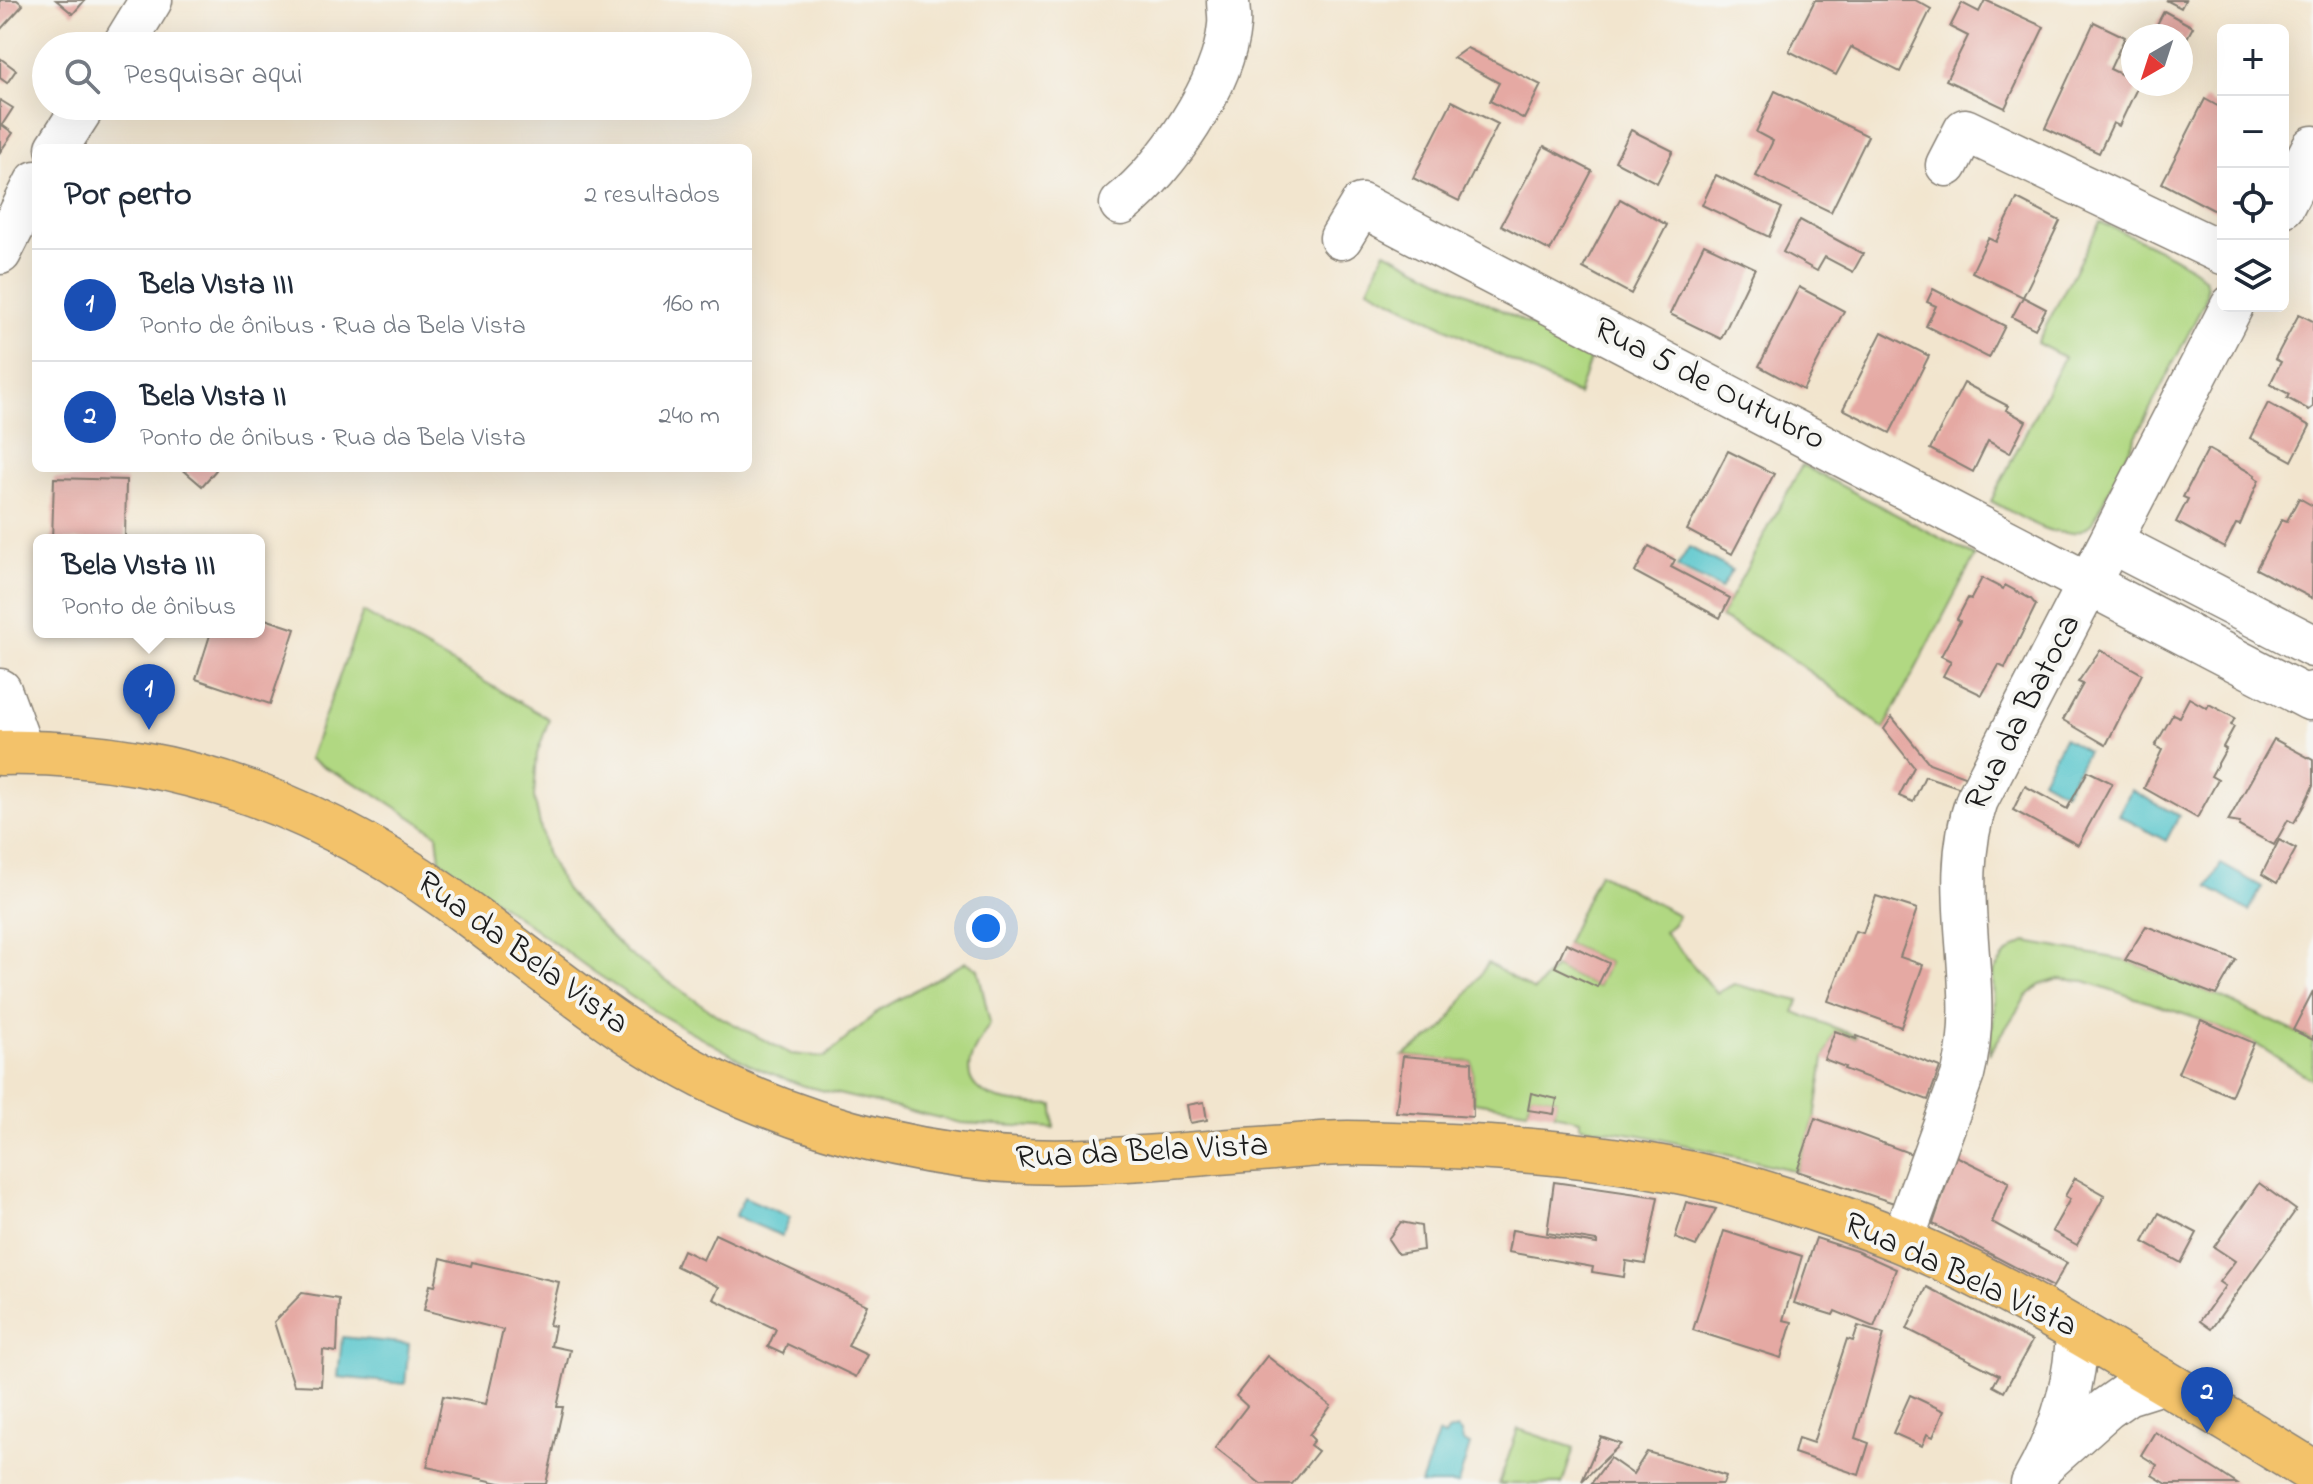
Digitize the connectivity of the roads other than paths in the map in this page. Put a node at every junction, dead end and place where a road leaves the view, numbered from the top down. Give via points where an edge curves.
1 (151, 0) edge
2 (1228, 0) edge
3 (132, 32) edge
4 (75, 120) edge
5 (60, 144) edge
6 (2313, 147) edge
7 (1947, 165) dead end
8 (32, 190) edge
9 (2289, 194) edge
10 (1121, 204) dead end
11 (1341, 238) dead end
12 (2217, 250) edge
13 (0, 253) edge
14 (2229, 312) edge
15 (2111, 542) junction
16 (2090, 582) junction
17 (2313, 646) edge
18 (0, 690) edge
19 (2313, 693) edge
20 (12, 753) edge
21 (1902, 1241) junction
22 (2077, 1330) junction
23 (2165, 1382) junction
24 (2313, 1472) edge
25 (2037, 1475) edge

1 - 3 street
2 - 10 street via 1229,26 1217,69 1195,115 1160,167
4 - 5 street
6 - 9 street
7 - 12 street via 1965,130
8 - 13 street
11 - 16 street, Rua 5 de Outubro via 1361,205
14 - 15 street, Rua da Batoca
15 - 16 street, Rua da Batoca
15 - 17 street
16 - 19 street via 2310,699
16 - 21 street, Rua da Batoca via 1968,825 1963,873 1969,1052
18 - 20 street
20 - 21 main road, Rua da Bela Vista via 111,758 194,774 280,803 408,871 640,1041 742,1095 837,1130 906,1148 1003,1161 1081,1161 1342,1143 1528,1151 1726,1182
21 - 22 main road, Rua da Bela Vista
22 - 23 main road, Rua da Bela Vista
22 - 25 street via 2070,1395
23 - 24 main road, Rua da Bela Vista
23 - 25 street via 2127,1394 2107,1408

